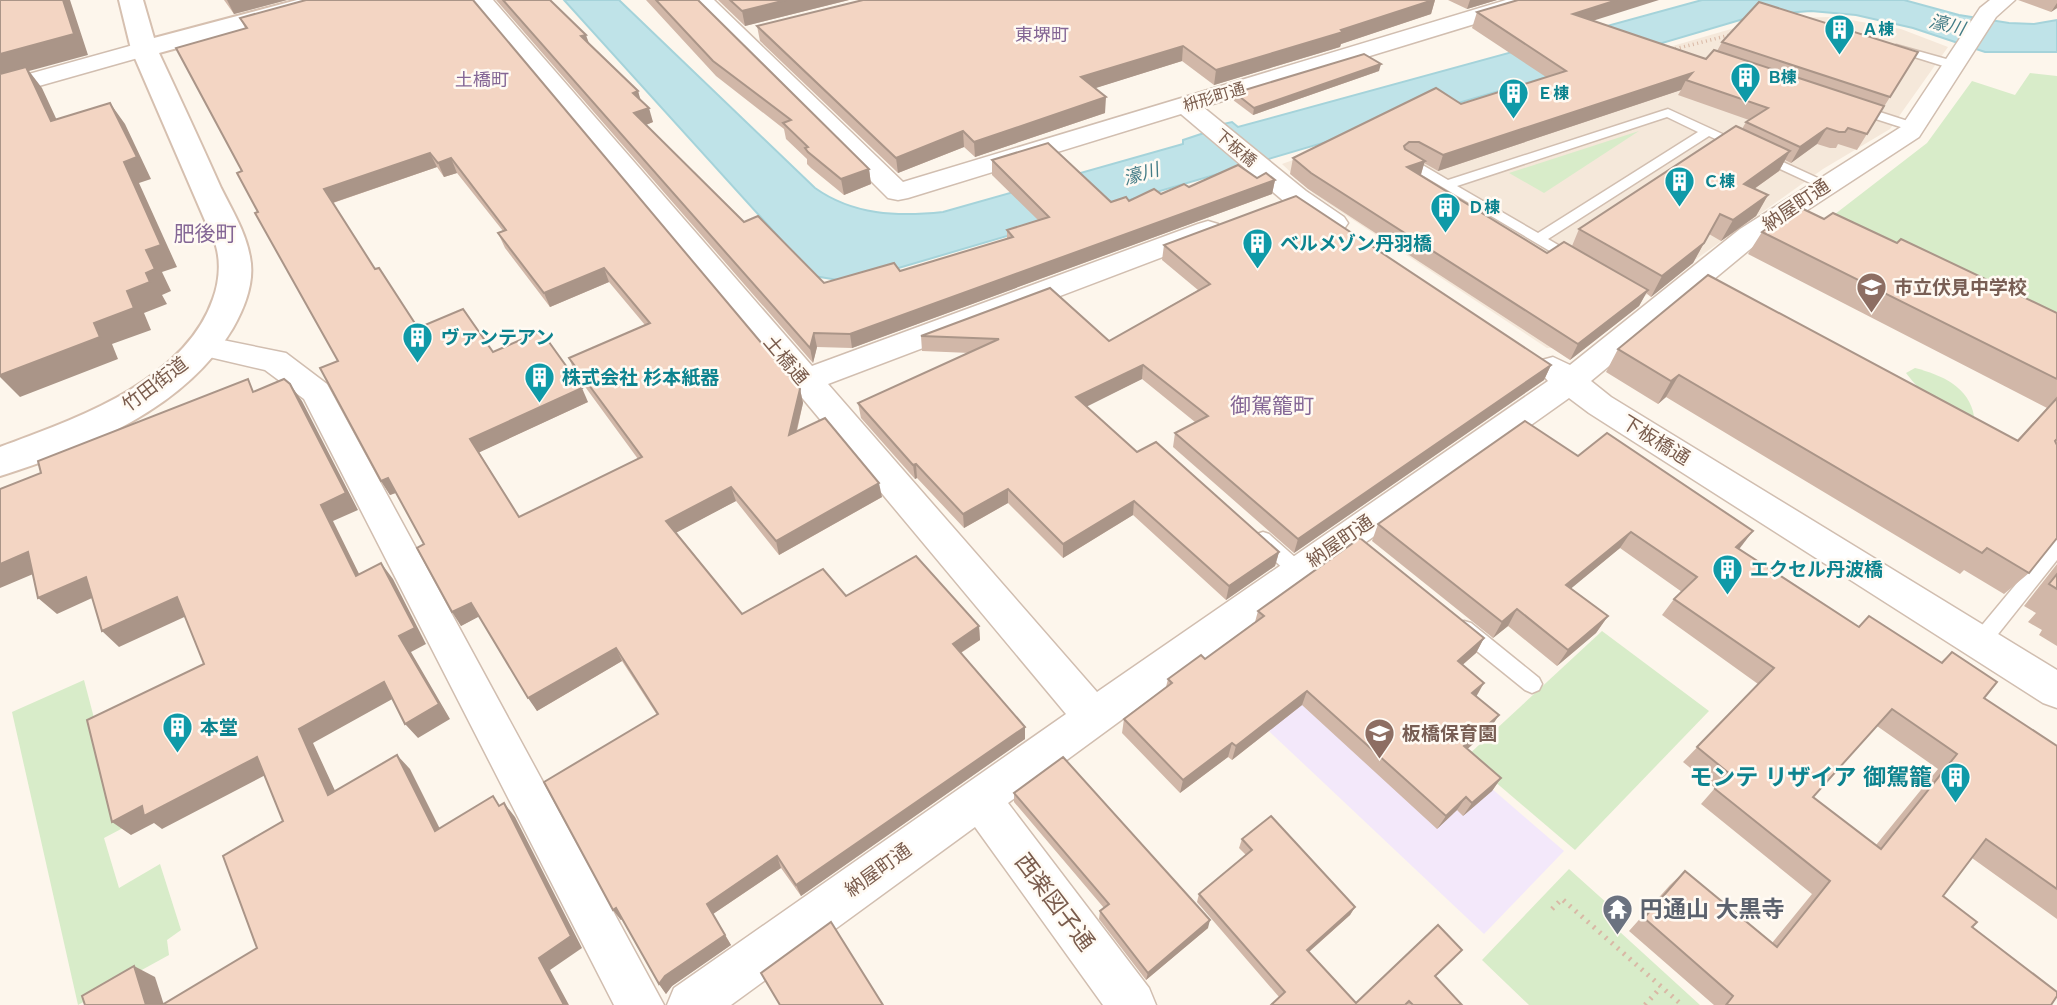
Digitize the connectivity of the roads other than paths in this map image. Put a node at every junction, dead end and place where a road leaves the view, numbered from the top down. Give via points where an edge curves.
1 (131, 0) edge
2 (325, 0) edge
3 (481, 0) edge
4 (701, 0) edge
5 (1529, 0) edge
6 (1435, 5) dead end
7 (1992, 5) edge
8 (1464, 19) junction
9 (766, 30) edge
10 (740, 37) junction
11 (1880, 42) edge
12 (144, 49) junction
13 (1957, 59) junction
14 (0, 90) edge
15 (1186, 106) junction
16 (1847, 106) edge
17 (1913, 127) junction
18 (1708, 131) junction
19 (1409, 163) edge
20 (1446, 185) junction
21 (1826, 185) junction
22 (1231, 221) edge
23 (1538, 239) junction
24 (1365, 243) edge
25 (1587, 267) edge
26 (203, 346) junction
27 (1525, 349) edge
28 (1572, 380) junction
29 (804, 381) junction
30 (0, 462) edge
31 (1249, 527) edge
32 (2057, 547) edge
33 (1298, 570) junction
34 (1446, 614) edge
35 (1980, 642) junction
36 (1532, 684) dead end
37 (2057, 691) edge
38 (1093, 717) junction
39 (979, 798) junction
40 (640, 1005) edge
41 (691, 1005) edge
42 (1132, 1005) edge

1 - 12 main road, 竹田街道
2 - 12 main road
3 - 29 street, 土橋通
4 - 10 street
5 - 8 street, 枡形町通
6 - 8 street
7 - 13 street, 納屋町通
8 - 15 street, 枡形町通
9 - 10 street
10 - 15 street, 枡形町通 via 898,192
11 - 13 lane
12 - 14 street
12 - 26 main road, 竹田街道 via 216,206 235,261 222,317
13 - 17 street, 納屋町通
15 - 24 street, 下板橋 via 1266,173 1283,202
16 - 17 lane
17 - 21 street, 納屋町通
18 - 20 lane via 1668,113
18 - 21 lane
18 - 23 lane
19 - 20 lane
20 - 23 lane
21 - 28 street, 納屋町通 via 1653,306
22 - 29 street
23 - 25 lane
26 - 30 main road, 竹田街道 via 167,380 103,421
26 - 40 street via 275,361 316,392
27 - 28 street, 下板橋通
28 - 33 street, 納屋町通 via 1354,540
28 - 35 street, 下板橋通 via 1600,405
29 - 38 street, 土橋通
31 - 33 lane
32 - 35 lane
33 - 38 street, 納屋町通
34 - 36 lane
35 - 37 street, 下板橋通
38 - 39 street, 納屋町通
39 - 41 street, 納屋町通
39 - 42 street, 西楽図子通

